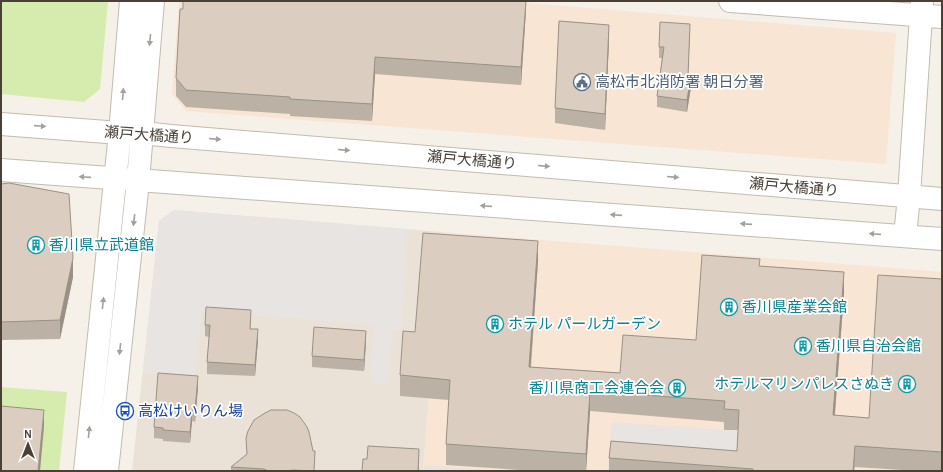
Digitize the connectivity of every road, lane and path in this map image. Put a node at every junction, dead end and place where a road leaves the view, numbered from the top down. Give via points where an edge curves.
1 (131, 1) edge
2 (153, 1) edge
3 (730, 1) edge
4 (921, 8) edge
5 (942, 17) edge
6 (1, 124) edge
7 (120, 133) junction
8 (143, 133) junction
9 (1, 170) edge
10 (115, 179) junction
11 (138, 181) junction
12 (909, 196) junction
13 (942, 199) edge
14 (905, 236) junction
15 (942, 239) edge
16 (85, 471) edge
17 (106, 471) edge

7 -> 1 street
2 -> 8 street
3 - 4 street
4 - 5 street
4 - 12 street
6 -> 7 street, 瀬戸大橋通り
7 - 8 street, 瀬戸大橋通り
7 - 10 street
8 - 11 street
8 -> 12 street, 瀬戸大橋通り
10 -> 9 street
10 - 11 street
16 -> 10 street
14 -> 11 street
11 -> 17 street
12 - 13 street, 瀬戸大橋通り
12 - 14 street
14 - 15 street

